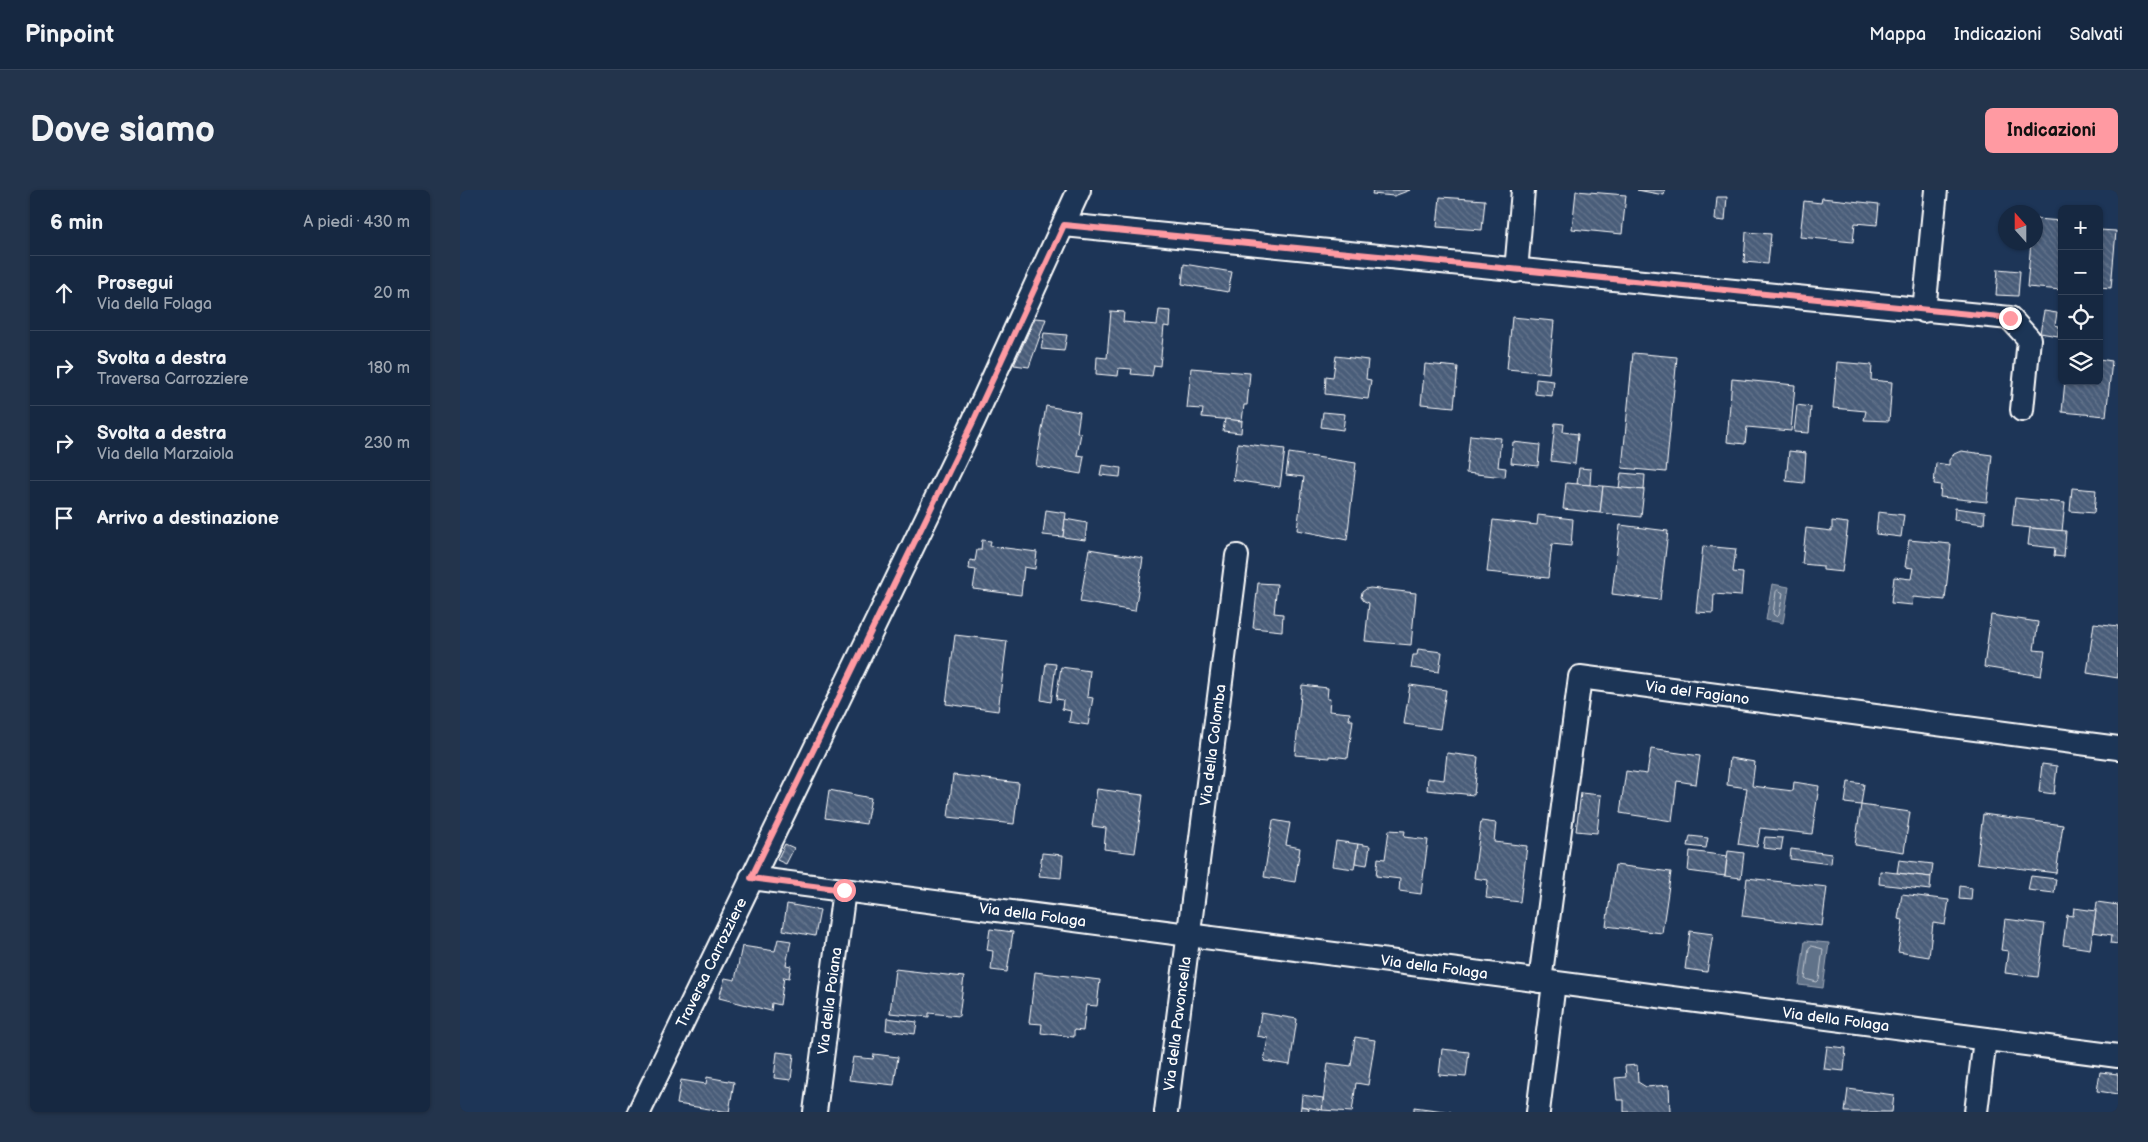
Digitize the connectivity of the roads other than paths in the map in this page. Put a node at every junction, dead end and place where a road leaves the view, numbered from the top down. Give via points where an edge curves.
1 (1079, 190) edge
2 (1523, 190) edge
3 (1936, 190) edge
4 (1064, 225) junction
5 (1516, 271) junction
6 (1924, 311) junction
7 (2022, 410) dead end
8 (1237, 556) dead end
9 (2118, 748) edge
10 (751, 878) junction
11 (844, 890) junction
12 (1189, 935) junction
13 (1547, 982) junction
14 (1985, 1039) junction
15 (2118, 1056) edge
16 (639, 1112) edge
17 (815, 1112) edge
18 (1166, 1112) edge
19 (1538, 1112) edge
20 (1976, 1112) edge

1 - 4 street, Traversa Carrozziere
2 - 5 street
3 - 6 street
4 - 5 street
4 - 10 street, Traversa Carrozziere via 973,422
5 - 6 street
6 - 7 street via 2010,318 2029,339
8 - 12 street, Via della Colomba
9 - 13 street, Via del Fagiano via 1580,677
10 - 11 street, Via della Folaga
10 - 16 street, Traversa Carrozziere
11 - 12 street, Via della Folaga
11 - 17 street, Via della Poiana
12 - 13 street, Via della Folaga
12 - 18 street, Via della Pavoncella
13 - 14 street, Via della Folaga
13 - 19 street, Via del Fagiano
14 - 15 street, Via della Folaga
14 - 20 street

